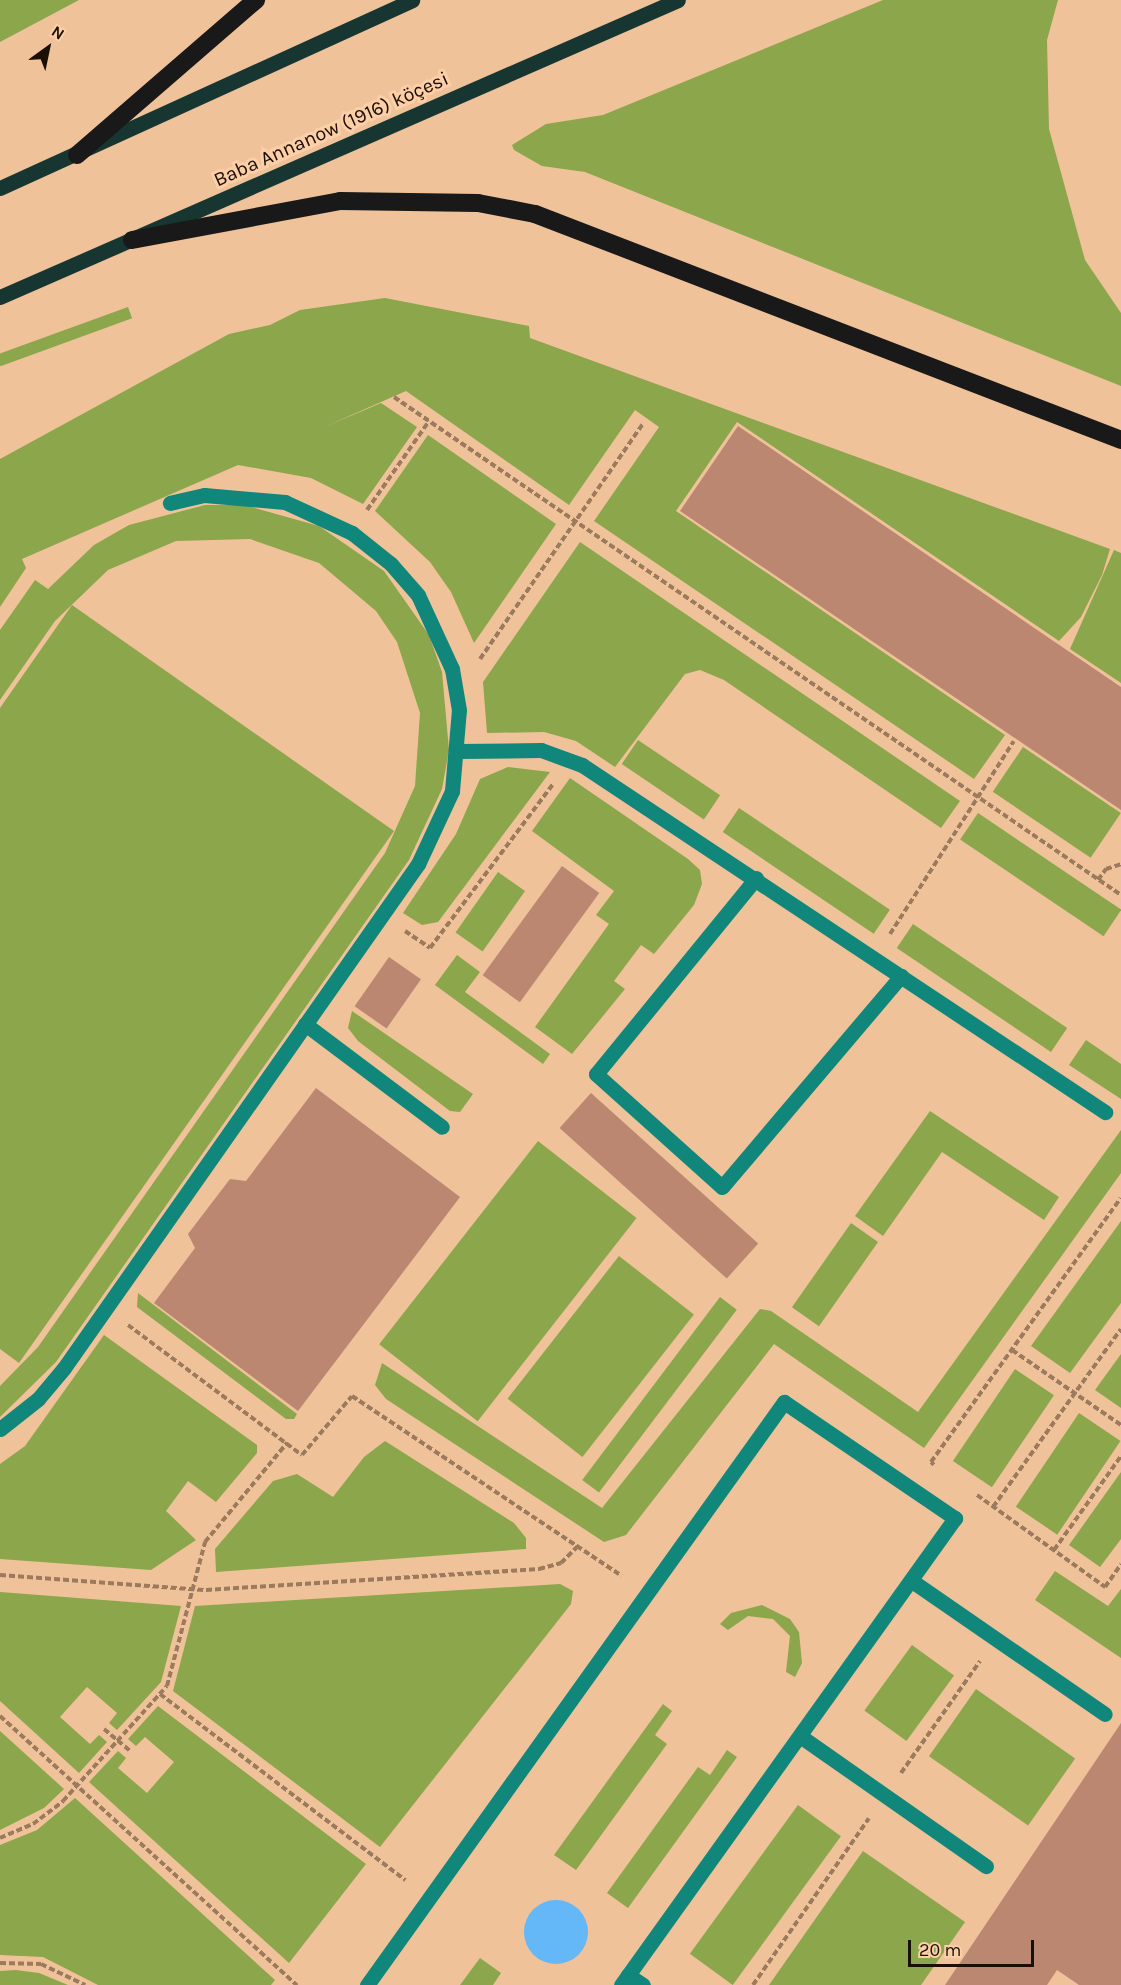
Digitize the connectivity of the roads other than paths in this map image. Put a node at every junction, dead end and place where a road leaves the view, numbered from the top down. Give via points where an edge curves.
1 (256, 0) edge
2 (412, 0) edge
3 (678, 0) edge
4 (76, 155) junction
5 (0, 189) edge
6 (132, 240) junction
7 (0, 297) edge
8 (1121, 440) edge
9 (170, 503) dead end
10 (459, 751) junction
11 (756, 878) junction
12 (901, 976) junction
13 (305, 1024) junction
14 (1105, 1112) dead end
15 (442, 1127) dead end
16 (0, 1428) edge
17 (912, 1581) junction
18 (1105, 1714) dead end
19 (800, 1736) junction
20 (986, 1866) dead end
21 (625, 1980) edge
22 (367, 1985) edge
23 (643, 1985) edge

1 - 4 highway
2 - 4 main road
3 - 6 main road, Baba Annanow (1916) köçesi
4 - 5 main road
6 - 7 main road, Baba Annanow (1916) köçesi
6 - 8 highway via 340,201 478,203 535,214
9 - 10 lane via 204,495 245,495 285,502 352,532 391,564 418,595 452,669
10 - 11 lane via 541,750 571,760
10 - 13 lane via 438,830
11 - 12 lane
11 - 12 lane via 596,1074 722,1186
12 - 14 lane
13 - 15 lane
13 - 16 lane via 38,1399
17 - 18 lane
17 - 19 lane
17 - 22 lane via 955,1518 784,1402
19 - 20 lane
19 - 21 lane
21 - 23 lane

